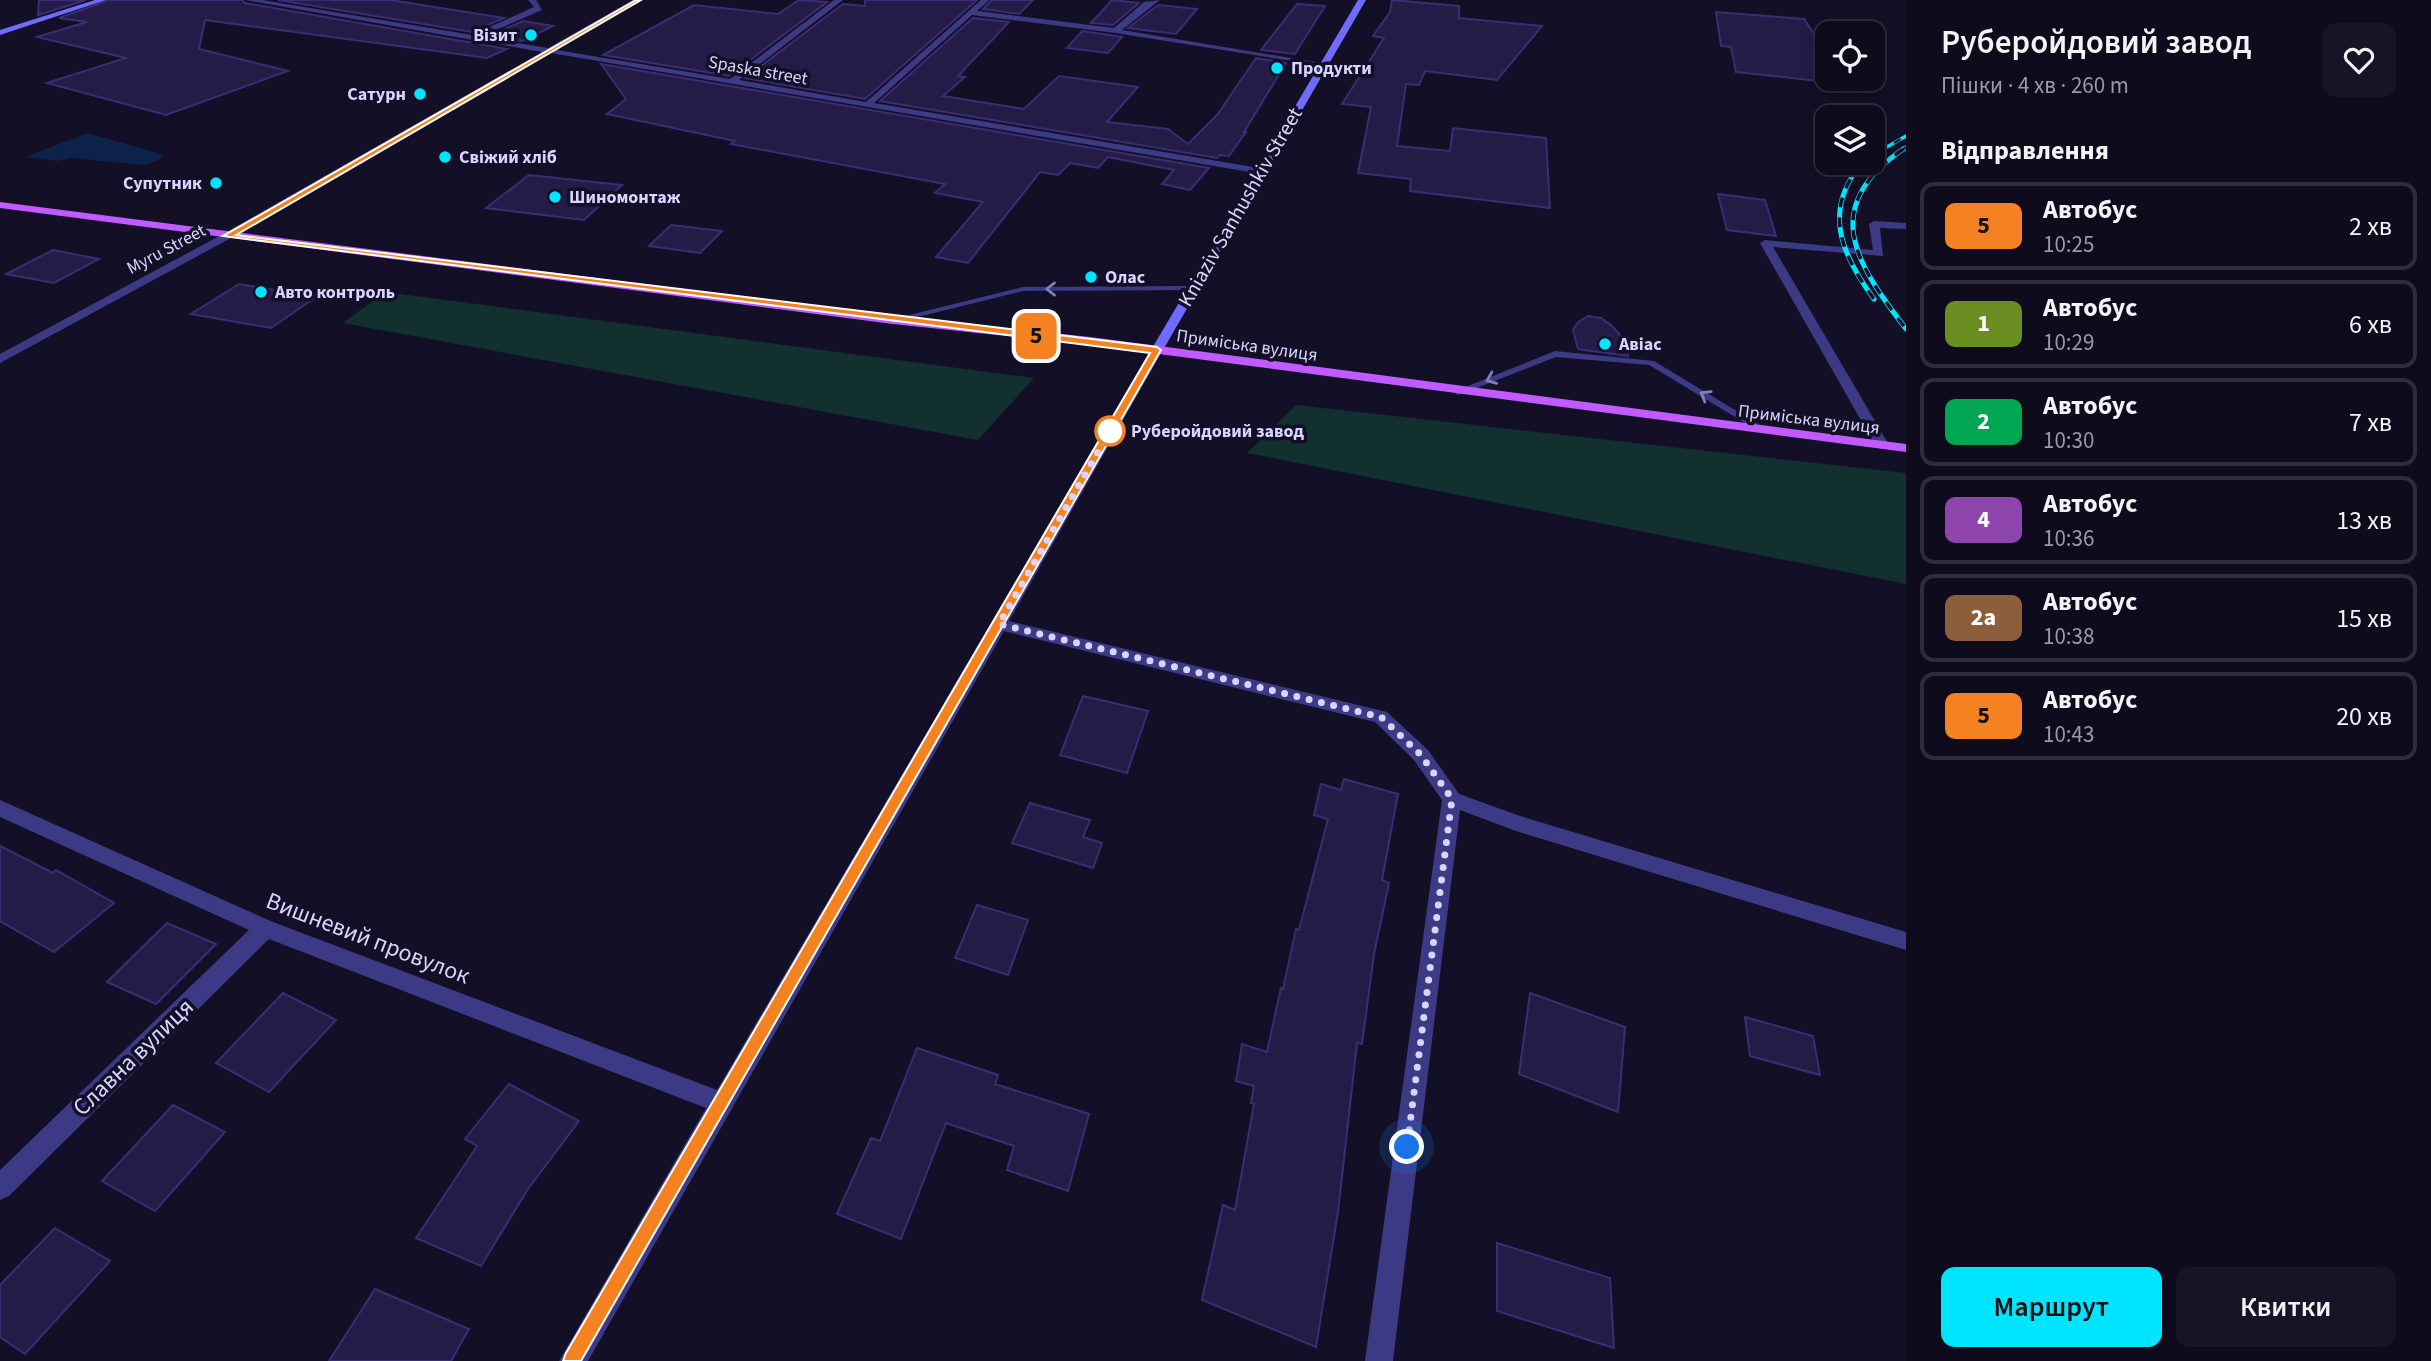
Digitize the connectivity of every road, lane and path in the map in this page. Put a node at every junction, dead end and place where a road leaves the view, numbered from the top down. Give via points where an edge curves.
1 (102, 0) edge
2 (249, 0) edge
3 (533, 0) edge
4 (638, 0) edge
5 (839, 0) edge
6 (985, 0) edge
7 (1157, 0) edge
8 (1362, 0) edge
9 (971, 13) junction
10 (1116, 31) junction
11 (0, 33) edge
12 (475, 37) junction
13 (551, 49) junction
14 (1323, 64) junction
15 (732, 81) junction
16 (867, 105) junction
17 (1261, 171) junction
18 (0, 205) edge
19 (1906, 226) edge
20 (227, 236) junction
21 (1193, 288) junction
22 (893, 320) junction
23 (1157, 350) junction
24 (0, 359) edge
25 (1458, 392) junction
26 (1763, 430) junction
27 (1882, 445) junction
28 (1906, 448) edge
29 (999, 624) junction
30 (1452, 799) junction
31 (0, 808) edge
32 (265, 928) junction
33 (1906, 941) edge
34 (722, 1103) junction
35 (0, 1187) edge
36 (573, 1361) edge
37 (1380, 1361) edge

1 - 11 main road
2 - 12 street, Spaska street
3 - 12 street via 539,8
4 - 13 street, Myru Street
5 - 15 street
6 - 9 street
7 - 10 street
8 - 14 main road, Kniaziv Sanhushkiv Street
9 - 10 street
9 - 16 street
10 - 14 street
12 - 13 street, Spaska street
13 - 15 street, Spaska street
13 - 20 street, Myru Street
14 - 17 main road, Kniaziv Sanhushkiv Street
15 - 16 street, Spaska street
16 - 17 street, Spaska street
17 - 21 main road, Kniaziv Sanhushkiv Street
18 - 20 main road, Приміська вулиця
19 - 27 street via 1874,224 1879,254 1765,243
20 - 22 main road, Приміська вулиця
20 - 24 street, Myru Street
21 -> 22 lane via 1023,289
21 - 23 main road, Kniaziv Sanhushkiv Street
22 - 23 main road, Приміська вулиця
23 - 25 main road, Приміська вулиця
23 - 29 street, Kniaziv Sanhushkiv Street
25 - 26 main road, Приміська вулиця
26 -> 25 lane via 1651,363 1555,354
26 - 27 main road, Приміська вулиця
27 - 28 main road, Приміська вулиця
29 - 30 street via 1381,717 1421,755
29 - 34 street, Kniaziv Sanhushkiv Street
30 - 33 street via 1516,823
30 - 37 street
31 - 32 street, Вишневий провулок
32 - 34 street, Вишневий провулок
32 - 35 street, Славна вулиця
34 - 36 street, Kniaziv Sanhushkiv Street

